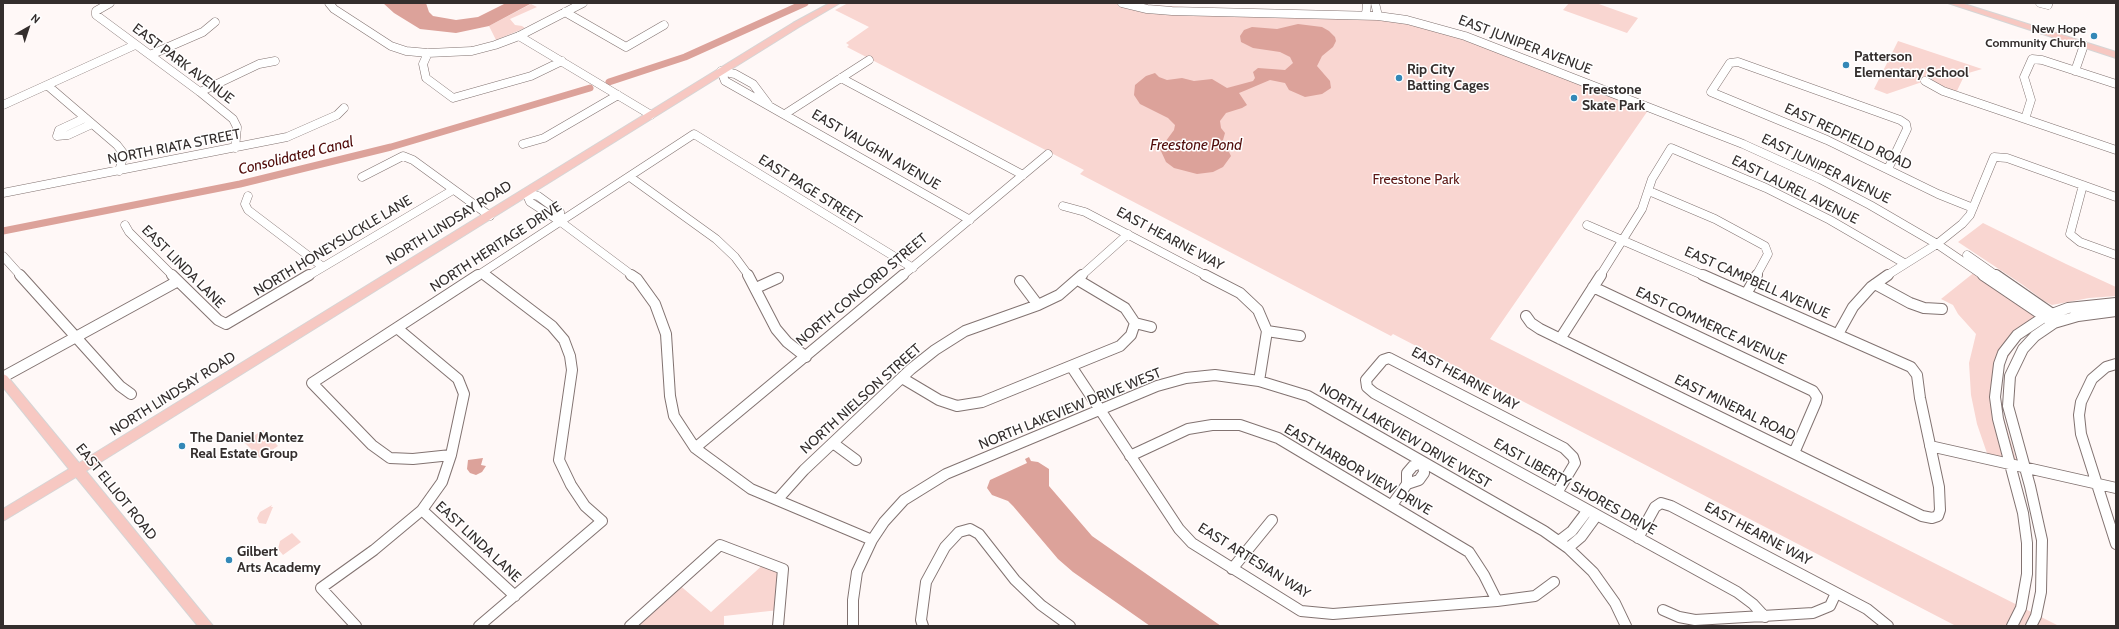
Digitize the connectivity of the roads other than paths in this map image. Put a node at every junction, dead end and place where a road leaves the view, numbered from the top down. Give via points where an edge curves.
1 (110, 3) edge
2 (329, 3) edge
3 (583, 3) edge
4 (836, 3) edge
5 (1122, 3) edge
6 (1143, 3) edge
7 (1375, 3) edge
8 (1952, 3) edge
9 (2040, 3) edge
10 (2048, 4) edge
11 (1367, 10) edge
12 (565, 12) junction
13 (1377, 14) junction
14 (215, 22) dead end
15 (664, 25) dead end
16 (519, 36) junction
17 (2084, 45) junction
18 (135, 46) junction
19 (428, 53) junction
20 (150, 55) junction
21 (2116, 55) edge
22 (869, 60) dead end
23 (275, 61) dead end
24 (562, 61) junction
25 (2075, 71) junction
26 (721, 72) junction
27 (841, 78) junction
28 (1925, 81) dead end
29 (2116, 84) edge
30 (47, 85) junction
31 (200, 92) junction
32 (618, 95) junction
33 (768, 104) junction
34 (3, 105) edge
35 (344, 108) dead end
36 (785, 114) junction
37 (651, 115) junction
38 (85, 118) junction
39 (2025, 119) junction
40 (92, 124) junction
41 (694, 134) joint
42 (523, 144) dead end
43 (235, 148) junction
44 (2116, 150) edge
45 (1048, 154) dead end
46 (1888, 169) junction
47 (119, 172) junction
48 (1023, 176) junction
49 (362, 177) dead end
50 (630, 177) junction
51 (2083, 185) junction
52 (453, 190) junction
53 (1649, 191) junction
54 (3, 193) edge
55 (526, 193) junction
56 (248, 196) dead end
57 (2116, 197) edge
58 (1063, 206) dead end
59 (1973, 208) junction
60 (490, 216) junction
61 (970, 220) junction
62 (561, 222) junction
63 (124, 225) dead end
64 (1587, 225) dead end
65 (1128, 234) junction
66 (1623, 240) junction
67 (1940, 242) junction
68 (2116, 254) edge
69 (3, 256) edge
70 (1904, 263) junction
71 (323, 267) junction
72 (913, 268) junction
73 (483, 273) junction
74 (778, 278) dead end
75 (1020, 280) dead end
76 (1078, 280) junction
77 (178, 281) junction
78 (1875, 284) junction
79 (1593, 287) junction
80 (756, 288) junction
81 (1746, 294) junction
82 (2116, 303) edge
83 (1038, 305) junction
84 (1942, 309) dead end
85 (2116, 311) edge
86 (2047, 315) junction
87 (1526, 316) dead end
88 (2057, 322) junction
89 (1135, 323) junction
90 (226, 324) joint
91 (1151, 327) dead end
92 (397, 328) junction
93 (1267, 331) junction
94 (1838, 334) junction
95 (1300, 336) dead end
96 (76, 337) junction
97 (1560, 339) junction
98 (806, 356) junction
99 (2116, 364) edge
100 (1071, 366) junction
101 (3, 378) edge
102 (902, 378) junction
103 (1259, 381) junction
104 (1367, 387) joint
105 (131, 394) dead end
106 (1101, 410) junction
107 (833, 443) junction
108 (1930, 446) junction
109 (695, 448) junction
110 (1794, 453) junction
111 (451, 455) junction
112 (1130, 456) junction
113 (856, 460) dead end
114 (1423, 462) junction
115 (2010, 464) junction
116 (2024, 466) junction
117 (78, 470) junction
118 (2098, 484) junction
119 (2116, 488) edge
120 (1557, 494) junction
121 (778, 499) junction
122 (1392, 504) junction
123 (422, 510) junction
124 (1588, 510) junction
125 (1597, 515) junction
126 (3, 516) edge
127 (1272, 520) dead end
128 (1638, 538) junction
129 (872, 540) junction
130 (1563, 544) junction
131 (2116, 544) edge
132 (1232, 569) junction
133 (1554, 582) dead end
134 (1836, 593) junction
135 (515, 596) junction
136 (1497, 601) junction
137 (1663, 610) dead end
138 (1766, 617) junction
139 (1877, 621) edge
140 (206, 626) edge
141 (356, 626) edge
142 (479, 626) edge
143 (630, 626) edge
144 (778, 626) edge
145 (853, 626) edge
146 (923, 626) edge
147 (1070, 626) edge
148 (1626, 626) edge
149 (1888, 626) edge
150 (2012, 626) edge
151 (2031, 626) edge

1 - 18 street, EAST PARK AVENUE via 96,11 96,15
2 - 19 street via 334,9 391,46 406,51
3 - 12 street
4 - 26 main road, NORTH LINDSAY ROAD
5 - 11 street, EAST JUNIPER AVENUE via 1172,12
6 - 11 street, EAST JUNIPER AVENUE via 1172,7
7 - 13 street
8 - 17 main road
9 - 10 street
11 - 13 street, EAST JUNIPER AVENUE
12 - 15 street via 626,47
12 - 16 street
13 - 67 street, EAST JUNIPER AVENUE via 1458,34 1651,106 1801,170
14 - 20 street via 202,32
16 - 19 street via 472,51
16 - 24 street
17 - 21 main road
17 - 25 street
18 - 20 street, EAST PARK AVENUE
18 - 30 street
19 - 24 street via 423,64 426,78 453,98 531,76
20 - 31 street, EAST PARK AVENUE
22 - 27 street
23 - 31 street via 259,64
24 - 32 street
25 - 29 street
25 - 39 street via 2034,59 2030,61 2024,77 2031,100
26 - 33 street, EAST VAUGHN AVENUE via 724,81
26 - 33 street, EAST VAUGHN AVENUE via 735,74 753,84
26 - 37 main road, NORTH LINDSAY ROAD
27 - 36 street
27 - 48 street
28 - 39 street via 1943,91
30 - 34 street
30 - 38 street
31 - 43 street, EAST PARK AVENUE via 236,122
32 - 37 street
32 - 42 street via 544,138
33 - 36 street, EAST VAUGHN AVENUE
35 - 43 street, NORTH RIATA STREET via 337,115 304,131
36 - 61 street, EAST VAUGHN AVENUE
37 - 55 main road, NORTH LINDSAY ROAD
38 - 40 street
38 - 40 street via 59,130 57,136 68,135
39 - 44 street
40 - 47 street via 124,154
41 - 50 street, NORTH HERITAGE DRIVE
41 - 72 street, EAST PAGE STREET
43 - 47 street, NORTH RIATA STREET
45 - 48 street, NORTH CONCORD STREET
46 - 46 street, EAST REDFIELD ROAD via 1815,134 1711,92 1729,65 1734,62 1896,118 1906,124 1907,129
46 - 59 street, EAST REDFIELD ROAD
47 - 54 street, NORTH RIATA STREET
48 - 61 street, NORTH CONCORD STREET
49 - 52 street via 403,156
50 - 62 street, NORTH HERITAGE DRIVE
50 - 80 street via 716,239 735,257
51 - 57 street
51 - 59 street via 1996,156 1991,160
51 - 68 street via 2069,230 2071,236 2080,242
52 - 60 street
52 - 71 street, NORTH HONEYSUCKLE LANE
53 - 66 street via 1645,205
53 - 70 street, EAST LAUREL AVENUE via 1652,179 1670,148 1766,188 1830,220
53 - 81 street via 1710,217 1767,248 1768,254
55 - 60 main road, NORTH LINDSAY ROAD
55 - 62 street via 530,202
56 - 71 street via 245,204 248,210
58 - 65 street, EAST HEARNE WAY via 1085,212
59 - 67 street via 1962,224
60 - 117 main road, NORTH LINDSAY ROAD
61 - 72 street, NORTH CONCORD STREET
62 - 73 street, NORTH HERITAGE DRIVE
62 - 109 street via 637,279 655,304 666,334 670,396 674,416
63 - 77 street, EAST LINDA LANE
64 - 66 street, EAST CAMPBELL AVENUE
65 - 76 street, NORTH NIELSON STREET
65 - 93 street, EAST HEARNE WAY via 1240,293 1258,310
66 - 79 street
66 - 81 street, EAST CAMPBELL AVENUE
67 - 70 street
67 - 86 street, EAST JUNIPER AVENUE
69 - 96 street
70 - 78 street
71 - 90 street, NORTH HONEYSUCKLE LANE
72 - 98 street, NORTH CONCORD STREET
73 - 92 street, NORTH HERITAGE DRIVE
73 - 135 street via 552,326 564,340 572,370 559,460 585,506 602,521
74 - 80 street
75 - 83 street
76 - 83 street, NORTH NIELSON STREET via 1059,295
76 - 89 street via 1125,308
77 - 90 street, EAST LINDA LANE via 218,320
77 - 96 street
78 - 84 street via 1910,303 1924,308
78 - 94 street via 1853,307
79 - 97 street
79 - 110 street, EAST COMMERCE AVENUE via 1805,386 1816,394 1816,402
80 - 98 street via 776,329 787,342
81 - 94 street, EAST CAMPBELL AVENUE
82 - 86 street via 2078,306
83 - 102 street, NORTH NIELSON STREET via 959,335 935,350
85 - 88 street via 2087,314
86 - 88 street, EAST JUNIPER AVENUE
86 - 115 street via 2013,339 2003,353 1996,375 1996,406
87 - 97 street, EAST MINERAL ROAD via 1535,326
88 - 116 street via 2035,336 2023,349 2010,376 2008,406
89 - 91 street
89 - 100 street via 1131,335 1120,346
92 - 111 street via 458,379 464,394
92 - 111 street, NORTH HERITAGE DRIVE via 312,383 372,444 390,458 413,459
93 - 95 street
93 - 103 street
94 - 108 street, EAST CAMPBELL AVENUE via 1904,363 1914,370
96 - 101 street
96 - 105 street via 120,386
97 - 110 street, EAST MINERAL ROAD
98 - 109 street, NORTH CONCORD STREET
99 - 118 street via 2092,379 2081,402 2079,415 2081,434
100 - 102 street via 982,402 957,406 939,400
100 - 106 street, EAST ARTESIAN WAY
101 - 117 main road, EAST ELLIOT ROAD
102 - 107 street, NORTH NIELSON STREET
103 - 106 street, NORTH LAKEVIEW DRIVE WEST via 1215,375 1186,378 1157,386
103 - 114 street, NORTH LAKEVIEW DRIVE WEST via 1308,396
104 - 120 street, EAST LIBERTY SHORES DRIVE
104 - 120 street, EAST HEARNE WAY via 1366,380 1381,362 1389,358 1399,361 1567,451 1573,457 1574,466
106 - 112 street, EAST ARTESIAN WAY
106 - 129 street, NORTH LAKEVIEW DRIVE WEST via 946,474 904,500
107 - 113 street
107 - 121 street, NORTH NIELSON STREET
108 - 110 street, EAST MINERAL ROAD via 1940,495 1940,510 1935,518 1922,516
108 - 115 street
109 - 121 street via 751,489
111 - 123 street via 442,482
112 - 122 street, EAST HARBOR VIEW DRIVE via 1188,429 1212,425 1240,425 1278,438
112 - 132 street, EAST ARTESIAN WAY via 1183,534 1192,543
114 - 122 street via 1424,473 1419,480 1407,484
114 - 130 street, NORTH LAKEVIEW DRIVE WEST
115 - 116 street
115 - 150 street via 2026,527 2027,574 2021,608
116 - 118 street
116 - 151 street via 2040,526 2042,547 2041,592
117 - 126 main road, NORTH LINDSAY ROAD
117 - 140 main road, EAST ELLIOT ROAD
118 - 119 street
118 - 131 street
120 - 124 street, EAST LIBERTY SHORES DRIVE
121 - 129 street
122 - 136 street, EAST HARBOR VIEW DRIVE via 1469,552
123 - 135 street, EAST LINDA LANE
123 - 141 street via 374,550 321,588
124 - 125 street, EAST LIBERTY SHORES DRIVE
124 - 130 street
125 - 128 street, EAST LIBERTY SHORES DRIVE
125 - 130 street via 1581,537
127 - 132 street
128 - 134 street, EAST HEARNE WAY via 1655,507 1666,504
128 - 138 street, EAST LIBERTY SHORES DRIVE via 1737,592
129 - 145 street, NORTH LAKEVIEW DRIVE WEST via 857,572
130 - 148 street, NORTH LAKEVIEW DRIVE WEST via 1593,572 1615,603
132 - 136 street, EAST ARTESIAN WAY via 1301,611 1333,614
133 - 136 street, EAST ARTESIAN WAY via 1536,596
134 - 138 street via 1830,606 1820,612
134 - 139 street, EAST HEARNE WAY via 1867,609
135 - 142 street
137 - 138 street via 1695,620
139 - 149 street, EAST HEARNE WAY
143 - 144 street via 720,545 783,569
146 - 147 street via 921,620 926,582 945,547 959,532 970,530 979,534 1015,580 1041,606

